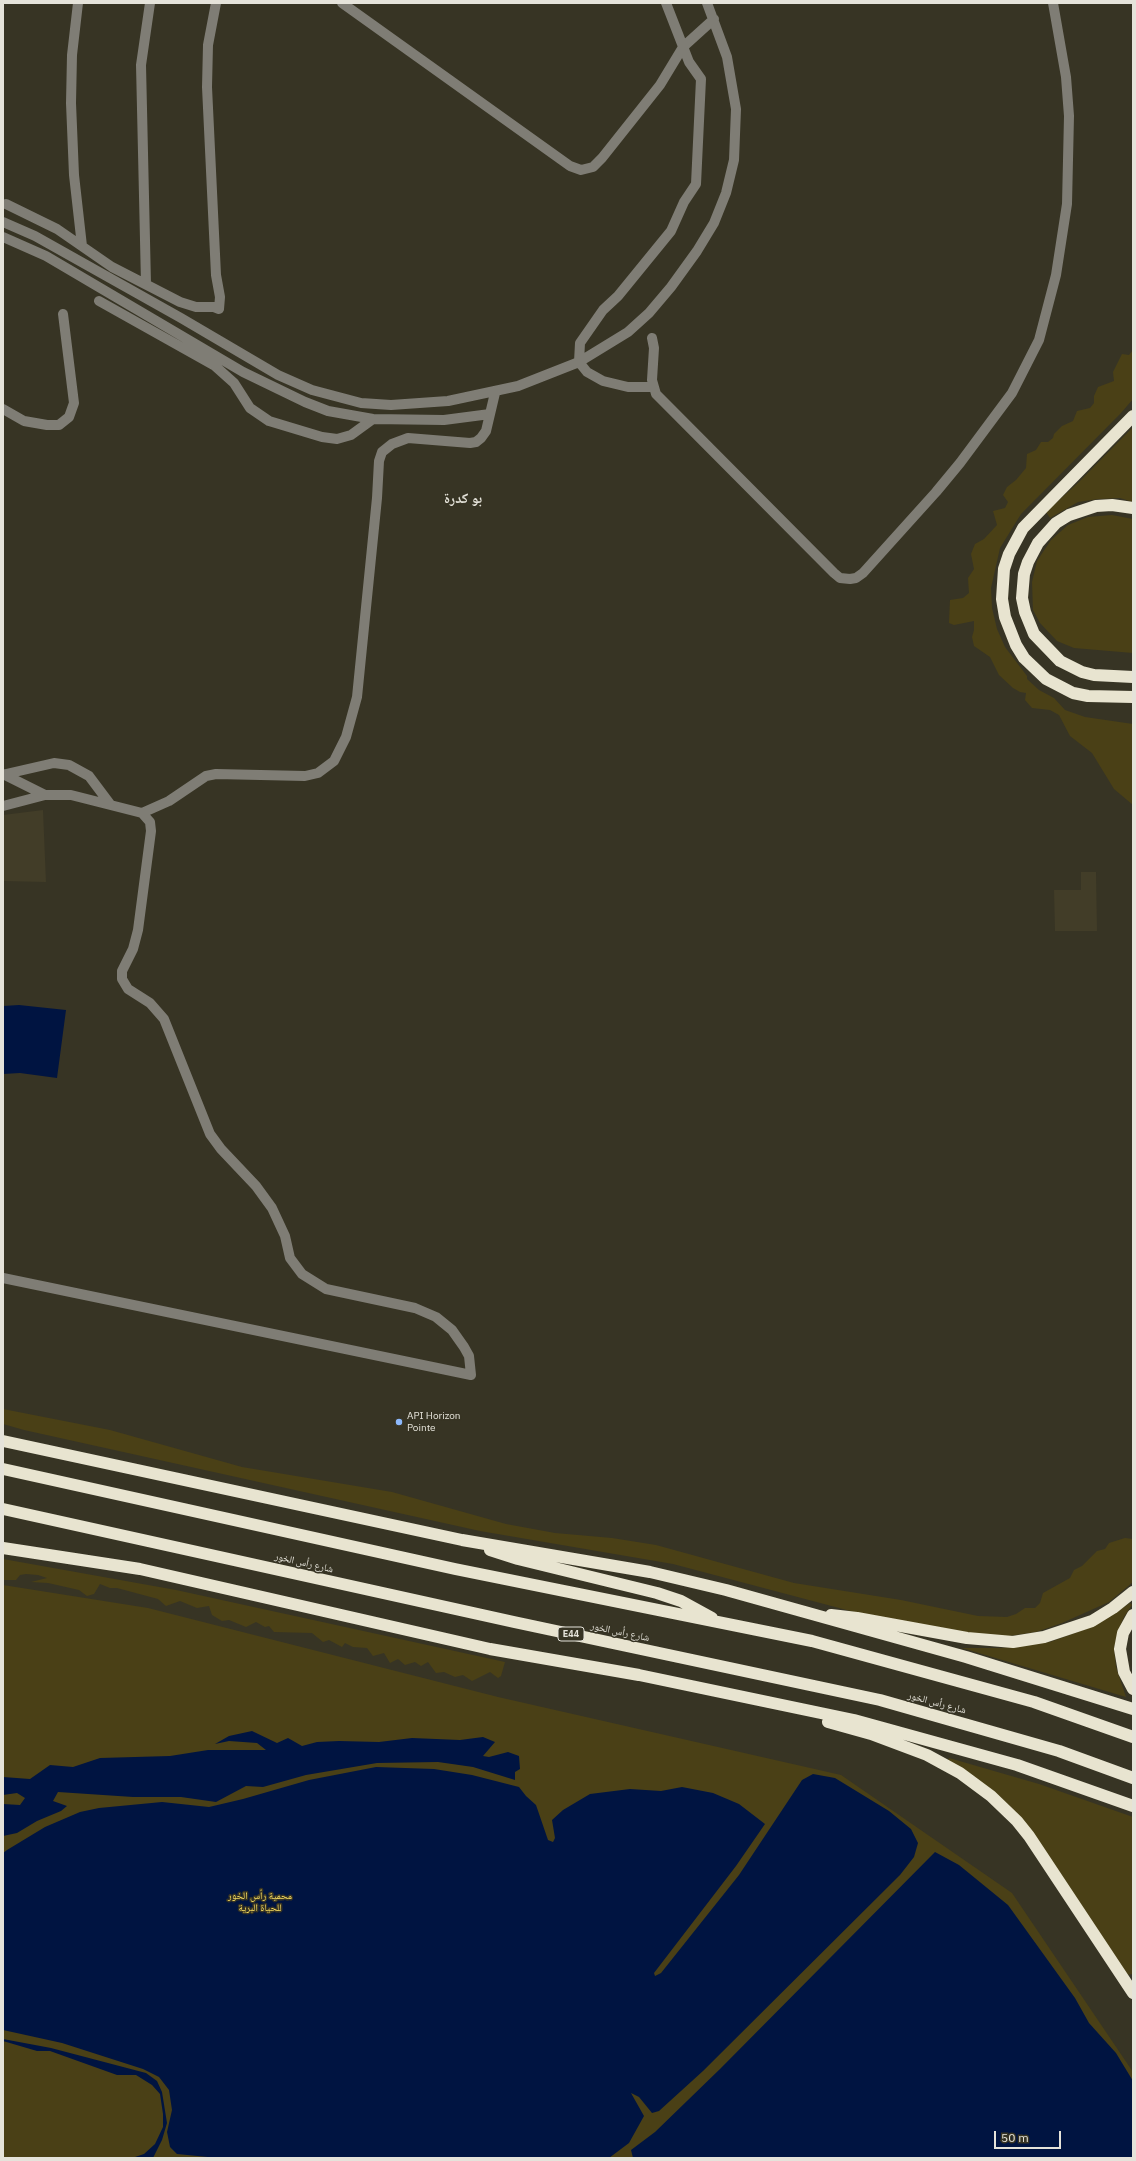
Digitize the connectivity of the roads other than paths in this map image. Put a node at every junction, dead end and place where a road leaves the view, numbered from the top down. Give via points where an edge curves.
1 (78, 3) edge
2 (150, 3) edge
3 (216, 3) edge
4 (342, 3) edge
5 (666, 3) edge
6 (707, 3) edge
7 (1052, 3) edge
8 (714, 19) junction
9 (683, 47) junction
10 (6, 204) dead end
11 (3, 222) edge
12 (3, 237) edge
13 (82, 246) junction
14 (146, 284) junction
15 (100, 300) dead end
16 (188, 305) junction
17 (63, 314) dead end
18 (181, 318) junction
19 (172, 330) junction
20 (652, 338) dead end
21 (579, 362) junction
22 (653, 387) junction
23 (495, 392) junction
24 (3, 409) edge
25 (490, 414) junction
26 (1133, 416) edge
27 (374, 419) junction
28 (1133, 508) edge
29 (1133, 677) edge
30 (1133, 697) edge
31 (4, 774) edge
32 (45, 795) junction
33 (110, 804) junction
34 (3, 806) edge
35 (142, 813) junction
36 (3, 1278) edge
37 (3, 1440) edge
38 (3, 1469) edge
39 (3, 1509) edge
40 (462, 1540) junction
41 (3, 1548) edge
42 (1133, 1592) edge
43 (1133, 1615) edge
44 (813, 1616) junction
45 (718, 1622) junction
46 (639, 1675) junction
47 (1133, 1689) edge
48 (1133, 1709) edge
49 (1133, 1737) edge
50 (1133, 1778) edge
51 (1133, 1806) edge
52 (1133, 1993) edge

1 - 13 street via 72,55 71,103 74,175
2 - 14 street via 141,65
3 - 16 street via 208,45 206,87 219,309
4 - 9 street via 570,166 581,170 593,167 613,144 660,85
5 - 9 street
6 - 8 street
7 - 22 street via 1065,71 1069,116 1066,204 1056,275 1039,340 1012,393 956,468 863,573 850,579 840,578 834,573 661,400
8 - 9 street
8 - 21 street via 730,68 736,109 734,160 721,208 697,251 649,313 614,342
9 - 21 street via 689,62 702,79 696,184 684,202 671,231 618,296 603,310 580,343
10 - 13 street via 38,218
11 - 18 street via 35,236
12 - 19 street via 46,256
13 - 14 street
14 - 16 street
15 - 27 street via 215,366 234,383 250,408 269,421 322,437 337,438 351,435
16 - 18 street
17 - 24 street via 74,403 69,417 59,425 47,426 24,421
18 - 19 street
18 - 23 street via 278,376 330,396 361,403 391,405 448,401
19 - 27 street via 281,392 328,411
20 - 22 street
21 - 22 street via 588,372 603,381 628,387
21 - 23 street
23 - 25 street
25 - 27 street via 428,420
25 - 35 street via 486,431 476,442 408,438 392,444 382,452 379,461 357,697 346,737 334,761 318,773 305,776 206,776 169,801
26 - 30 highway via 1023,528 1009,554 1002,584 1002,599 1010,631 1024,658 1046,679 1073,693
28 - 29 highway via 1096,506 1076,512 1056,523 1038,542 1028,562 1022,598 1024,612 1034,634 1060,660 1082,672 1094,675
31 - 32 street
31 - 33 street via 54,763 69,765 88,776
32 - 33 street via 72,795
32 - 34 street
33 - 35 street
35 - 36 street via 150,822 151,831 138,930 133,949 122,971 122,979 128,988 150,1003 164,1019 210,1134 272,1208 285,1236 290,1258 302,1274 326,1289 415,1308 436,1317 452,1330 464,1347 469,1356 471,1375
37 - 40 highway
38 - 45 highway via 455,1568
39 - 50 highway, شارع رأس الخور / E44 via 880,1700 1059,1751
40 - 44 highway via 650,1572 726,1590
40 - 45 highway via 518,1559 664,1596 690,1606
41 - 46 highway via 140,1569 490,1649
42 - 44 highway via 1092,1621 1044,1637 1013,1642 967,1638 844,1616
43 - 47 highway via 1123,1633 1120,1649 1124,1672
44 - 48 highway via 966,1657
45 - 49 highway via 812,1641 923,1670 1034,1702
46 - 51 highway via 854,1720 1017,1765
46 - 52 highway via 680,1690 870,1734 926,1754 960,1773 996,1800 1029,1836

